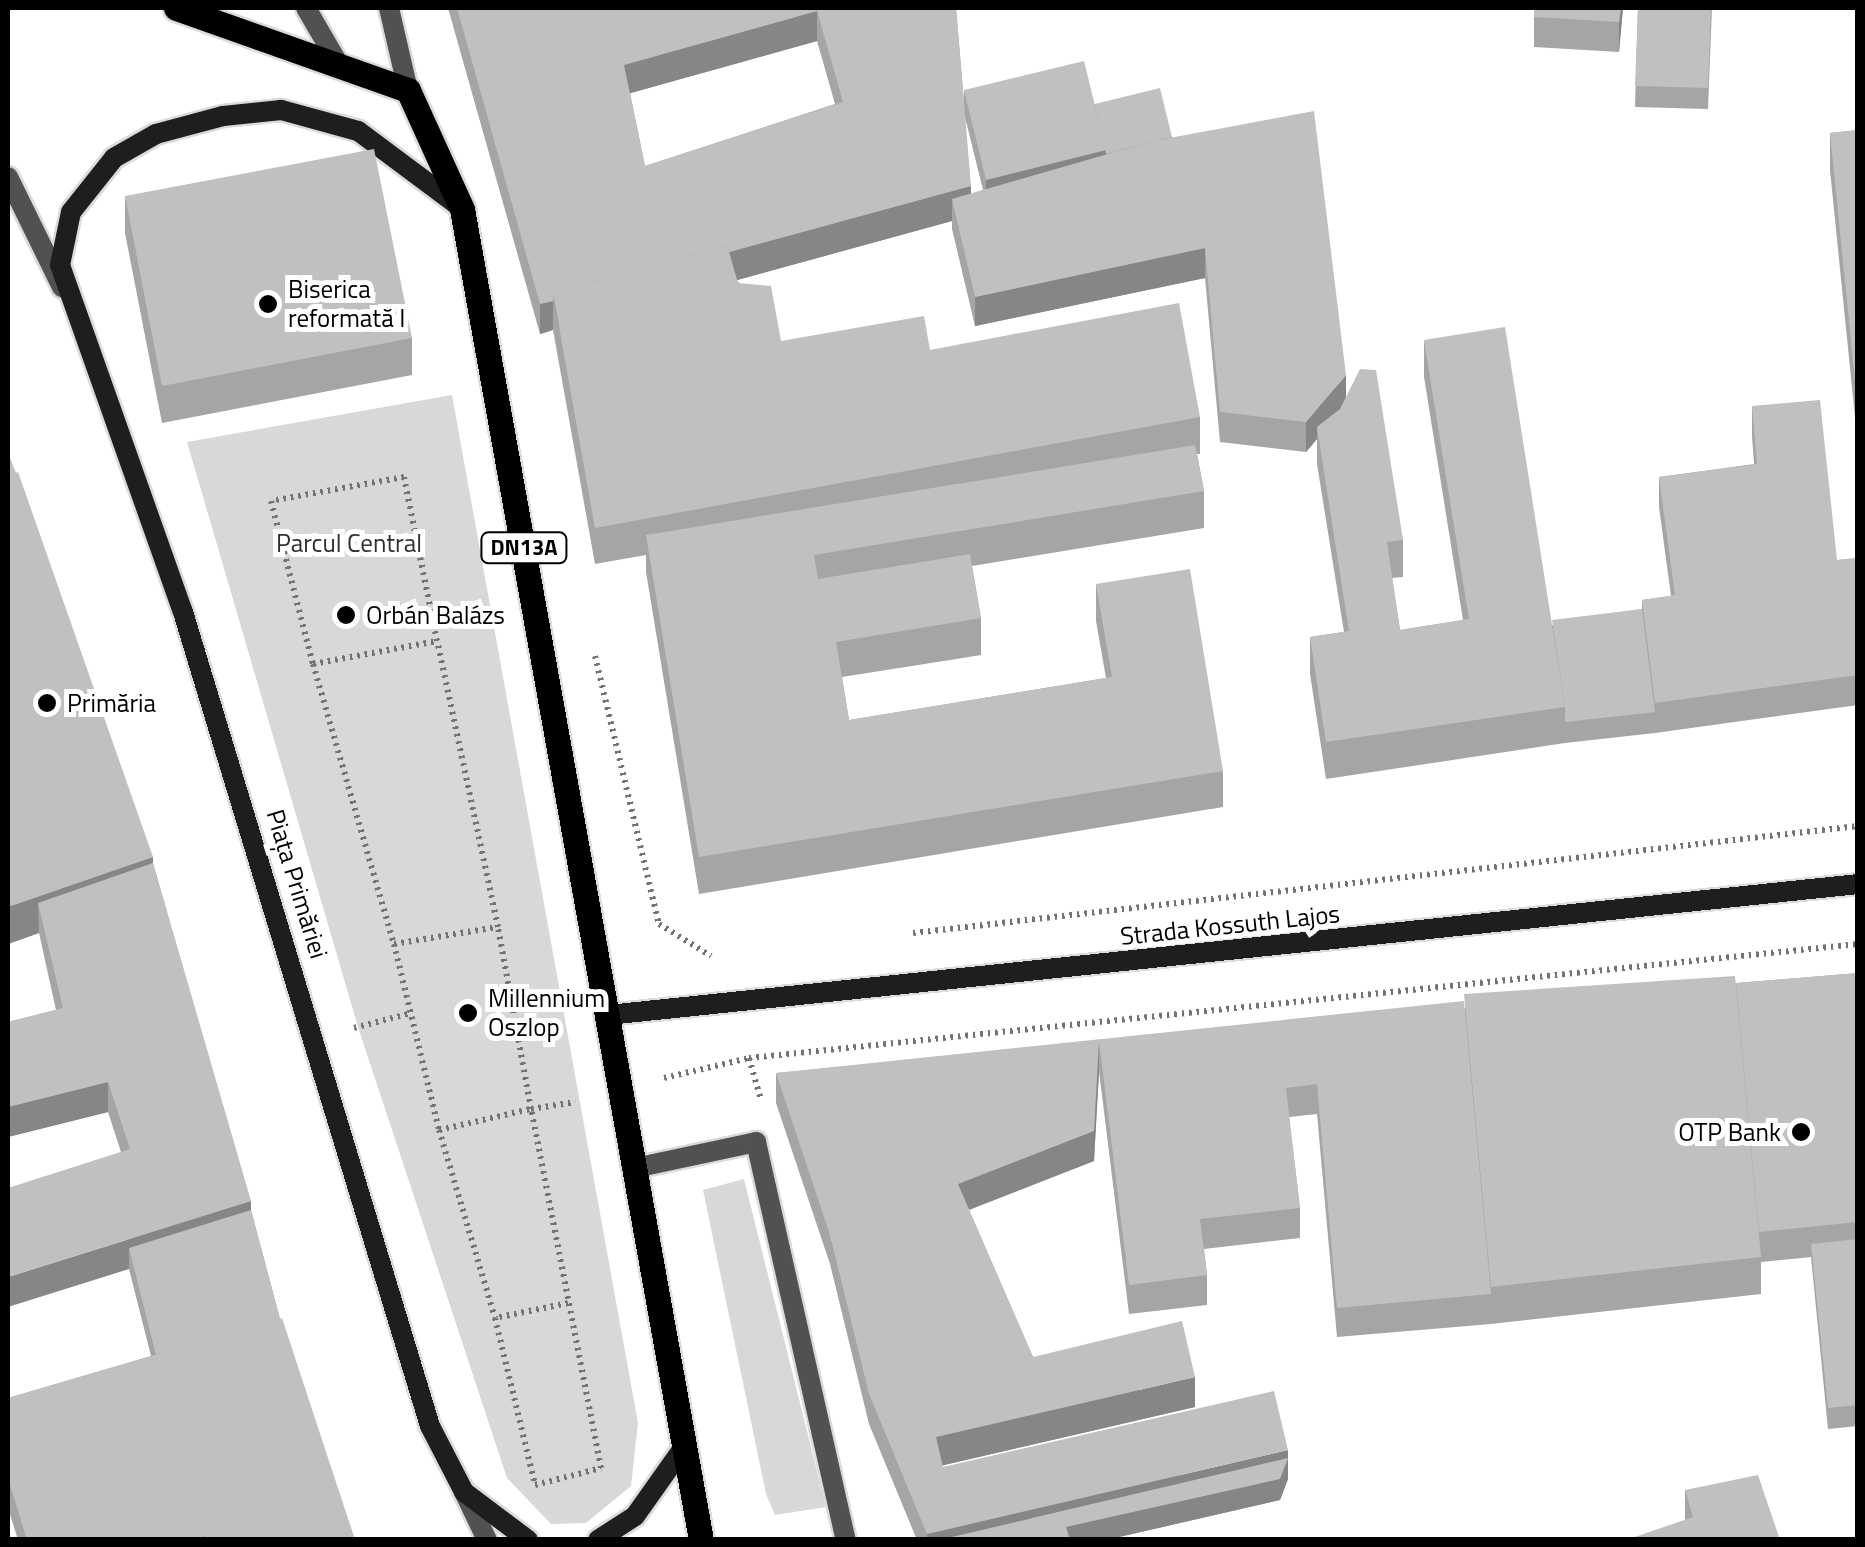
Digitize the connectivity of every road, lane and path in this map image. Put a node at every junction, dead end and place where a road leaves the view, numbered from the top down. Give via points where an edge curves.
1 (176, 8) edge
2 (306, 8) edge
3 (389, 8) edge
4 (338, 63) junction
5 (408, 90) junction
6 (8, 177) edge
7 (462, 208) junction
8 (66, 295) junction
9 (437, 641) junction
10 (314, 664) junction
11 (1858, 826) edge
12 (1858, 884) edge
13 (498, 927) junction
14 (900, 934) dead end
15 (394, 944) junction
16 (1858, 944) edge
17 (608, 1015) junction
18 (749, 1058) dead end
19 (439, 1130) junction
20 (635, 1168) junction
21 (568, 1303) dead end
22 (495, 1318) junction
23 (686, 1444) junction
24 (600, 1468) dead end
25 (464, 1492) junction
26 (488, 1540) edge
27 (528, 1540) edge
28 (598, 1540) edge
29 (701, 1540) edge
30 (846, 1540) edge

1 - 4 main road
2 - 4 street
3 - 5 street
4 - 5 main road
5 - 7 main road, DN13A
6 - 8 street, Piața Primăriei
7 - 8 main road, Piața Primăriei via 387,147 330,120 282,110 186,122 130,145 89,183 62,236
7 - 17 main road, DN13A
8 - 25 main road, Piața Primăriei via 183,612 430,1426
9 - 10 path
9 - 10 path via 404,477 271,501
9 - 13 path
10 - 15 path
11 - 14 path
12 - 17 main road, Strada Kossuth Lajos
13 - 15 path
13 - 19 path via 530,1109
15 - 19 path
16 - 18 path
17 - 20 main road, DN13A
19 - 22 path
20 - 23 main road, DN13A
20 - 30 street via 756,1142
21 - 22 path
22 - 24 path via 535,1485
23 - 28 main road via 644,1506
23 - 29 main road, DN13A
25 - 26 street, Piața Primăriei
25 - 27 main road, Piața Primăriei

